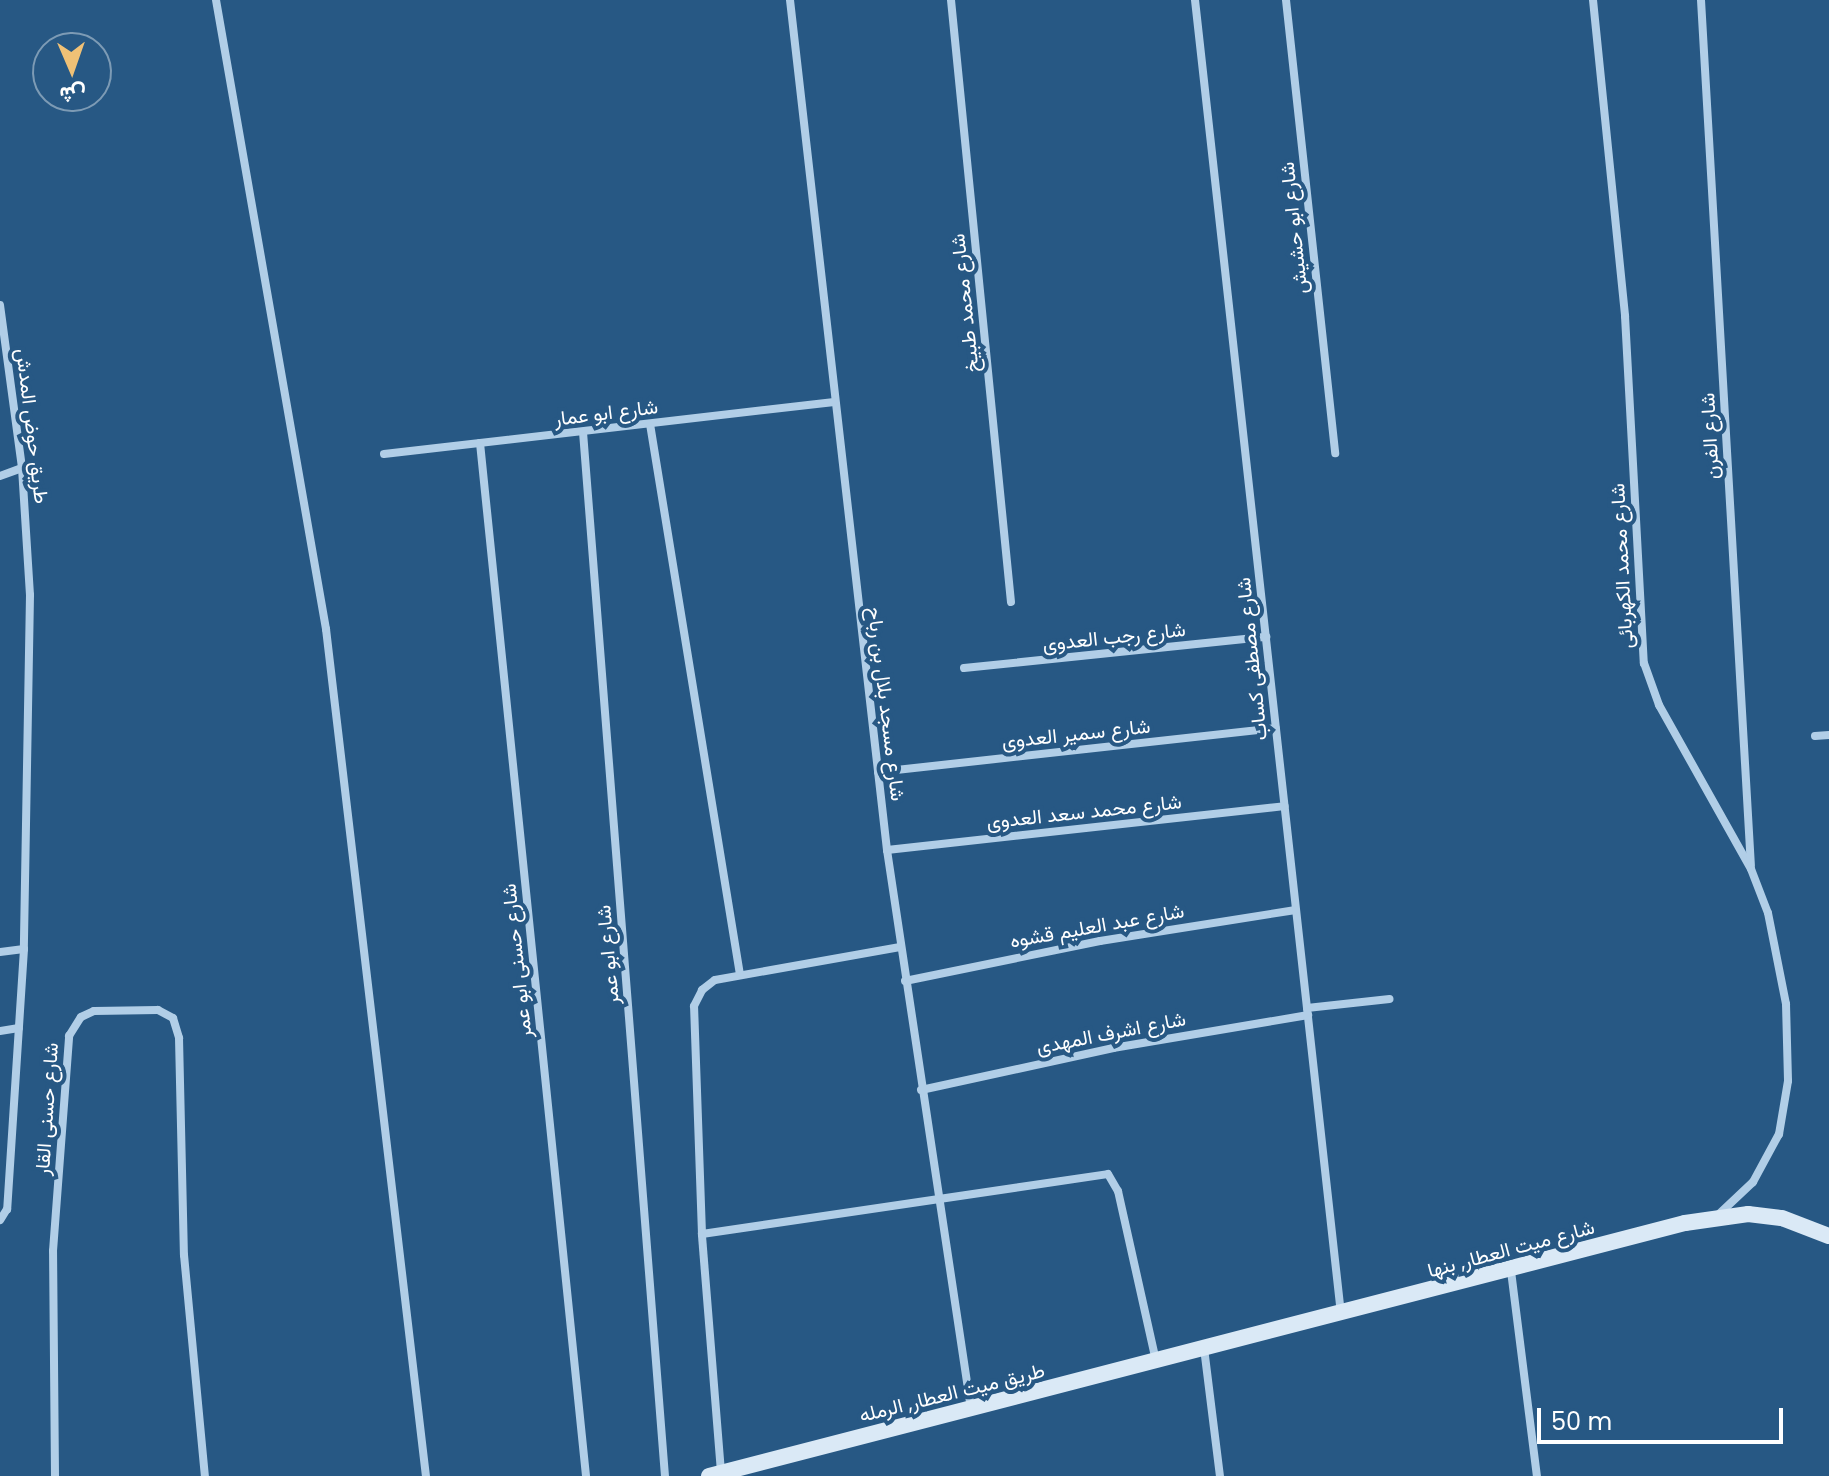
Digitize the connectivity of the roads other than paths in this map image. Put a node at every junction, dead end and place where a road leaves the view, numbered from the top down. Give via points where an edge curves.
1 (216, 0) edge
2 (790, 0) edge
3 (951, 0) edge
4 (1195, 0) edge
5 (1286, 0) edge
6 (1593, 0) edge
7 (1701, 0) edge
8 (0, 305) edge
9 (832, 402) junction
10 (650, 424) junction
11 (583, 432) junction
12 (480, 443) junction
13 (1335, 453) dead end
14 (384, 454) dead end
15 (22, 468) junction
16 (0, 476) edge
17 (1011, 602) dead end
18 (1266, 637) junction
19 (964, 668) dead end
20 (1276, 728) junction
21 (1829, 735) edge
22 (1815, 736) dead end
23 (878, 772) junction
24 (1285, 806) junction
25 (887, 850) junction
26 (1751, 869) junction
27 (1296, 910) junction
28 (900, 947) junction
29 (24, 949) junction
30 (0, 952) edge
31 (740, 975) junction
32 (905, 981) junction
33 (1390, 999) dead end
34 (1308, 1012) junction
35 (19, 1028) junction
36 (0, 1031) edge
37 (921, 1090) junction
38 (937, 1198) junction
39 (1714, 1218) junction
40 (0, 1220) edge
41 (702, 1234) junction
42 (1829, 1236) edge
43 (1511, 1271) junction
44 (1341, 1315) junction
45 (1204, 1348) junction
46 (1156, 1361) junction
47 (971, 1410) junction
48 (715, 1474) edge
49 (55, 1476) edge
50 (205, 1476) edge
51 (426, 1476) edge
52 (586, 1476) edge
53 (665, 1476) edge
54 (1220, 1476) edge
55 (1537, 1476) edge

1 - 51 street via 326,629
2 - 9 street, شارع مسجد بلال بن رباح
3 - 17 street, شارع محمد طبيخ
4 - 18 street, شارع مصطفى كساب
5 - 13 street, شارع ابو حشيش
6 - 26 street, شارع محمد الكهربائى via 1625,316 1644,663 1659,705
7 - 26 street, شارع الفرن
8 - 15 street, طريق حوض المدش
9 - 10 street, شارع ابو عمار
9 - 23 street, شارع مسجد بلال بن رباح
10 - 11 street, شارع ابو عمار
10 - 31 street
11 - 12 street, شارع ابو عمار
11 - 53 street, شارع ابو عمر
12 - 14 street, شارع ابو عمار
12 - 52 street, شارع حسنى ابو عمر
15 - 16 street
15 - 29 street, طريق حوض المدش via 30,595
18 - 19 street, شارع رجب العدوى
18 - 20 street, شارع مصطفى كساب
20 - 23 street, شارع سمير العدوى
20 - 24 street, شارع مصطفى كساب
21 - 22 street
23 - 25 street, شارع مسجد بلال بن رباح
24 - 25 street, شارع محمد سعد العدوى
24 - 27 street, شارع مصطفى كساب
25 - 28 street, شارع مسجد بلال بن رباح
26 - 39 street, شارع محمد الكهربائى via 1780,958 1786,1108 1753,1182
27 - 32 street, شارع عبد العليم قشوه via 1100,941
27 - 34 street, شارع مصطفى كساب
28 - 31 street
28 - 32 street, شارع مسجد بلال بن رباح
29 - 30 street
29 - 35 street, طريق حوض المدش
31 - 41 street via 715,980 694,1006
32 - 37 street, شارع مسجد بلال بن رباح
33 - 34 street
34 - 37 street, شارع اشرف المهدى
34 - 44 street, شارع مصطفى كساب
35 - 36 street
35 - 40 street, طريق حوض المدش via 7,1209
37 - 38 street, شارع مسجد بلال بن رباح
38 - 41 street
38 - 46 street via 1108,1174 1118,1191
38 - 47 street, شارع مسجد بلال بن رباح
39 - 42 main road, شارع ميت العطار, بنها via 1782,1218
39 - 43 main road, شارع ميت العطار, بنها
41 - 48 street
43 - 44 main road, شارع ميت العطار, بنها
43 - 55 street
44 - 45 main road, شارع ميت العطار, بنها
45 - 46 main road, طريق ميت العطار, الرمله
45 - 54 street
46 - 47 main road, طريق ميت العطار, الرمله
47 - 48 main road, طريق ميت العطار, الرمله
49 - 50 street, شارع حسنى القار via 53,1251 69,1036 81,1017 94,1011 158,1010 173,1018 179,1038 184,1255

